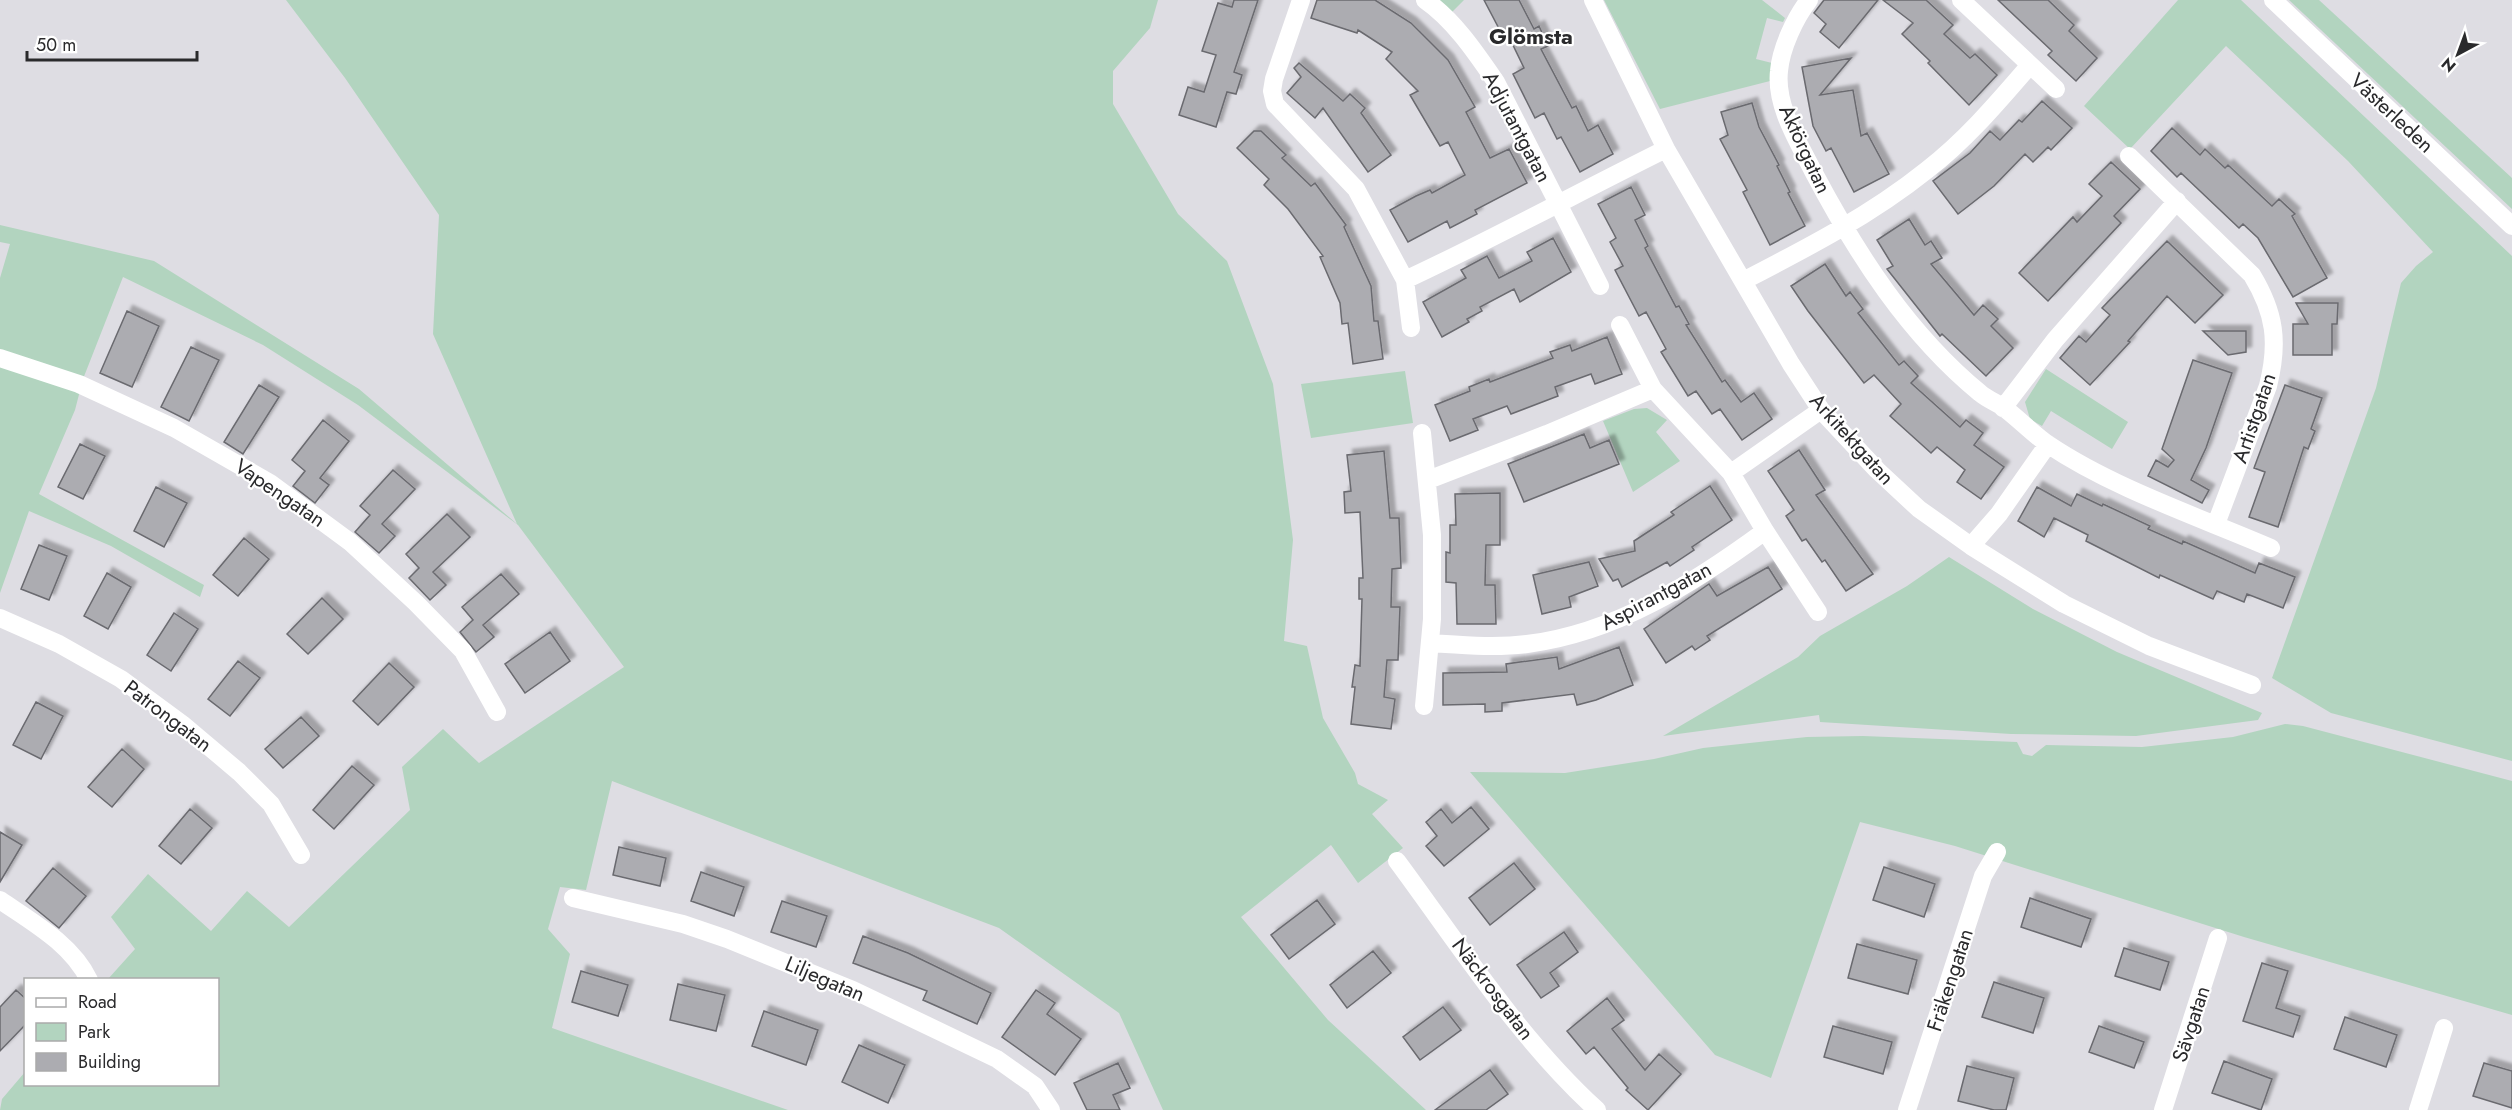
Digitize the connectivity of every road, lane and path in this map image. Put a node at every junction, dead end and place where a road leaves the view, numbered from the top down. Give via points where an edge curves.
1 (1301, 0) edge
2 (1425, 0) edge
3 (1593, 0) edge
4 (1809, 0) edge
5 (1961, 0) edge
6 (2273, 0) edge
7 (2030, 65) junction
8 (2056, 89) dead end
9 (1666, 149) junction
10 (2129, 156) dead end
11 (2177, 201) junction
12 (1557, 203) junction
13 (2512, 226) edge
14 (1844, 228) junction
15 (1405, 280) junction
16 (1743, 281) junction
17 (1600, 286) dead end
18 (1620, 325) dead end
19 (1411, 328) dead end
20 (0, 358) edge
21 (1653, 389) junction
22 (2003, 408) junction
23 (1821, 410) junction
24 (1422, 433) dead end
25 (2048, 444) junction
26 (1731, 473) junction
27 (1428, 480) junction
28 (2216, 524) junction
29 (1765, 531) junction
30 (1971, 546) junction
31 (2271, 548) dead end
32 (1818, 612) dead end
33 (0, 618) edge
34 (1430, 643) junction
35 (2252, 684) dead end
36 (1424, 706) dead end
37 (497, 712) dead end
38 (1997, 852) dead end
39 (301, 855) dead end
40 (1397, 861) dead end
41 (573, 898) dead end
42 (0, 900) edge
43 (2218, 938) dead end
44 (89, 978) edge
45 (2444, 1028) dead end
46 (1051, 1110) edge
47 (1597, 1110) edge
48 (1907, 1110) edge
49 (2163, 1110) edge
50 (2418, 1110) edge

1 - 15 street via 1274,79 1275,104 1356,189
2 - 12 street, Adjutantgatan via 1476,53 1496,82
3 - 9 street, Arkitektgatan
4 - 14 street, Aktörgatan via 1794,25 1779,71 1782,98 1795,136
5 - 7 street
6 - 13 street, Västerleden
7 - 8 street
7 - 14 street via 1987,115 1928,170
9 - 12 street, Adjutantgatan
9 - 16 street, Arkitektgatan
10 - 11 street, Artistgatan
11 - 22 street via 2068,325
11 - 28 street, Artistgatan via 2252,275 2272,318 2273,363 2268,386
12 - 15 street, Adjutantgatan via 1491,240
12 - 17 street
14 - 16 street
14 - 22 street, Aktörgatan via 1914,329 1981,395
15 - 19 street
16 - 23 street, Arkitektgatan
18 - 21 street
20 - 37 street, Vapengatan via 79,384 174,428 270,483 350,542 416,603 463,651
21 - 26 street
21 - 27 street
22 - 25 street
23 - 26 street
23 - 30 street, Arkitektgatan via 1919,509
24 - 27 street
25 - 28 street via 2132,488
25 - 30 street via 1999,514
26 - 29 street
27 - 34 street via 1432,535
28 - 31 street
29 - 32 street
29 - 34 street, Aspirantgatan via 1727,558 1613,622 1571,636 1526,644
30 - 35 street, Arkitektgatan via 2064,604 2139,641
33 - 39 street, Patrongatan via 121,679 182,724 239,771 271,804
34 - 36 street
38 - 48 street, Fräkengatan via 1983,876
40 - 47 street, Näckrosgatan via 1535,1044
41 - 46 street, Liljegatan via 683,924 853,990 997,1059 1035,1086
42 - 44 street via 45,930 81,963
43 - 49 street, Sävgatan
45 - 50 street

